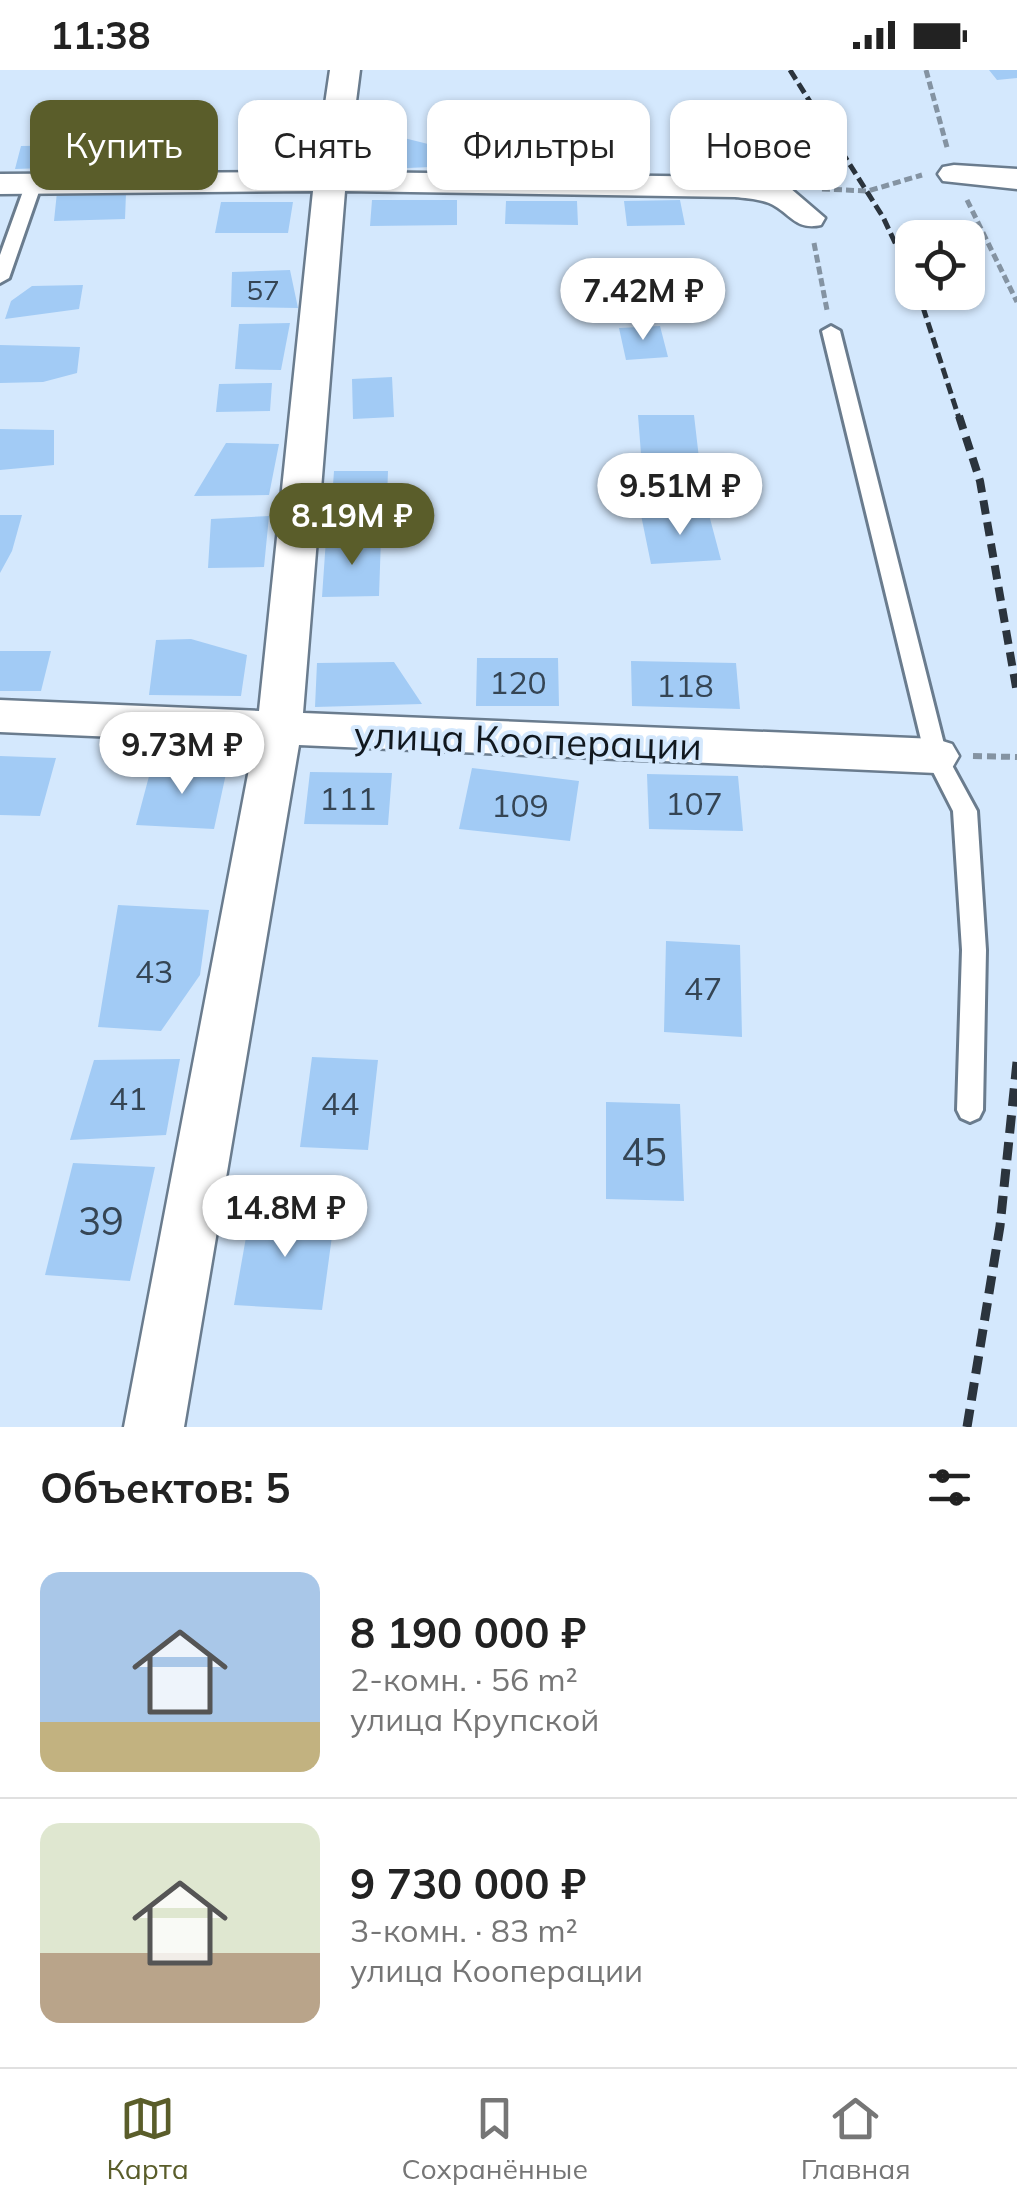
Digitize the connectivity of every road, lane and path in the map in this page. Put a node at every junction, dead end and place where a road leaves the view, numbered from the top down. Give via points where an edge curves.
1 (345, 70) edge
2 (341, 100) edge
3 (954, 174) joint
4 (1017, 179) edge
5 (407, 183) edge
6 (0, 184) edge
7 (30, 184) edge
8 (32, 190) edge
9 (329, 190) edge
10 (813, 203) junction
11 (0, 278) edge
12 (831, 332) joint
13 (0, 716) edge
14 (279, 730) junction
15 (936, 756) junction
16 (970, 1110) dead end
17 (154, 1427) edge

1 - 2 street
3 - 4 street
3 - 10 path via 919,175
5 - 10 street via 735,187
6 - 7 street
8 - 11 lane
9 - 14 street
10 - 12 path
12 - 15 lane
13 - 14 street, улица Кооперации
14 - 15 street, улица Кооперации
14 - 17 street
15 - 16 lane via 965,812 974,950

